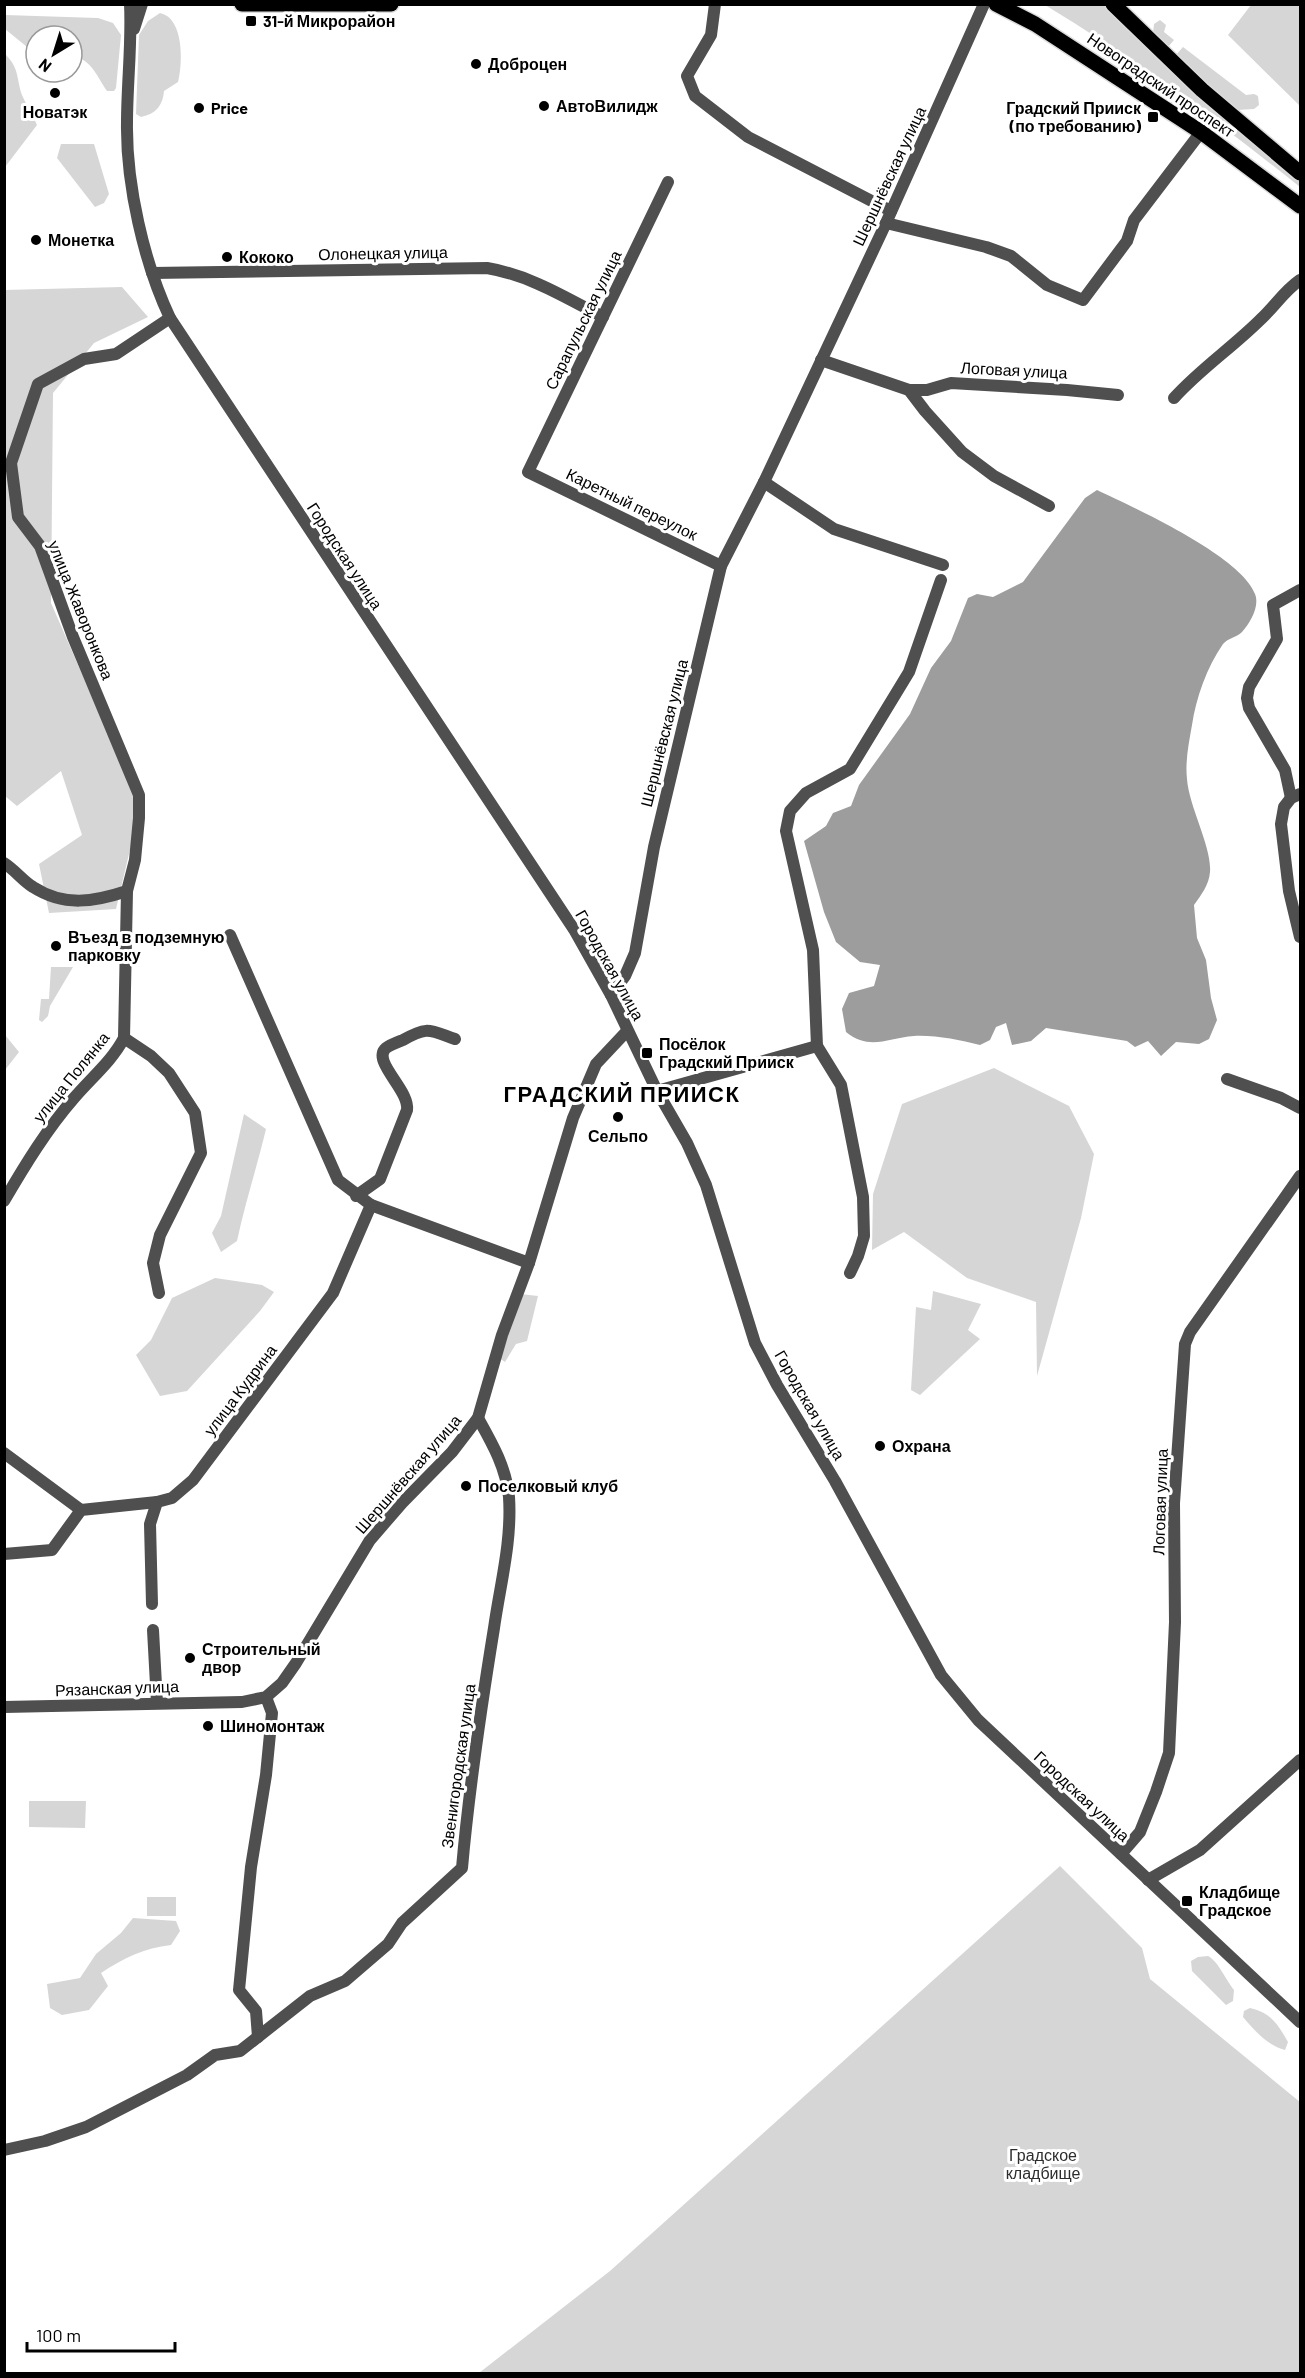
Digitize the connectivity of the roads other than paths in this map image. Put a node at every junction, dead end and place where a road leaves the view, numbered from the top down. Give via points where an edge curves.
1 (130, 4) edge
2 (142, 4) edge
3 (242, 4) edge
4 (391, 4) edge
5 (715, 4) edge
6 (984, 4) edge
7 (996, 4) edge
8 (1113, 4) edge
9 (132, 36) junction
10 (1201, 132) junction
11 (1300, 173) edge
12 (668, 182) dead end
13 (1300, 206) edge
14 (888, 217) junction
15 (152, 273) junction
16 (1300, 280) edge
17 (603, 317) junction
18 (170, 318) junction
19 (821, 360) junction
20 (909, 390) junction
21 (1118, 395) dead end
22 (1174, 398) dead end
23 (528, 472) joint
24 (764, 482) junction
25 (1049, 506) dead end
26 (943, 565) dead end
27 (722, 566) junction
28 (941, 580) dead end
29 (1297, 592) edge
30 (1296, 796) edge
31 (4, 863) edge
32 (127, 891) junction
33 (230, 934) dead end
34 (1300, 937) edge
35 (611, 995) junction
36 (627, 1031) junction
37 (124, 1038) junction
38 (455, 1039) dead end
39 (817, 1046) junction
40 (1227, 1078) dead end
41 (657, 1091) junction
42 (1300, 1108) edge
43 (1300, 1176) edge
44 (356, 1196) junction
45 (4, 1201) edge
46 (371, 1205) junction
47 (530, 1263) junction
48 (850, 1273) dead end
49 (159, 1293) dead end
50 (478, 1418) junction
51 (4, 1453) edge
52 (157, 1502) junction
53 (136, 1504) junction
54 (81, 1510) junction
55 (150, 1524) junction
56 (4, 1554) edge
57 (152, 1605) dead end
58 (153, 1630) dead end
59 (266, 1697) junction
60 (157, 1703) junction
61 (4, 1707) edge
62 (1300, 1760) edge
63 (1120, 1854) junction
64 (1148, 1880) junction
65 (1300, 2022) edge
66 (258, 2037) junction
67 (4, 2150) edge

1 - 9 street, Городская улица
2 - 9 street, Городская улица
3 - 4 main road
5 - 14 street via 711,35 687,76 695,96 748,138
6 - 14 street, Шершнёвская улица
7 - 10 main road, Новоградский проспект via 1035,24
8 - 11 main road, Новоградский проспект via 1202,90
9 - 15 street, Городская улица via 127,125 129,170
10 - 13 main road, Новоградский проспект
10 - 14 street via 1134,220 1127,241 1083,300 1047,285 1011,256
12 - 17 street, Сарапульская улица
14 - 19 street, Шершнёвская улица
15 - 17 street, Олонецкая улица via 487,268 532,280
15 - 18 street, Городская улица
16 - 22 street
17 - 23 street, Сарапульская улица
18 - 32 street, улица Жаворонкова via 116,354 84,359 38,384 11,463 18,517 40,546 139,795 135,860
18 - 35 street, Городская улица via 575,931
19 - 20 street
19 - 24 street, Шершнёвская улица
20 - 21 street, Логовая улица via 951,383
20 - 25 street via 962,452 994,476
23 - 27 street, Каретный переулок
24 - 26 street via 834,529
24 - 27 street, Шершнёвская улица
27 - 35 street, Шершнёвская улица via 654,847 635,953
28 - 39 street via 909,672 850,769 806,793 790,811 786,831 813,950
29 - 30 street via 1274,604 1277,639 1246,698
30 - 34 street via 1284,807 1281,824 1289,891
31 - 32 street via 33,887 74,903 101,900
32 - 37 street, улица Полянка
33 - 44 street via 338,1180
35 - 36 street, Городская улица
36 - 41 street, Городская улица
36 - 47 street, Шершнёвская улица via 591,1074 573,1118
37 - 45 street, улица Полянка via 41,1140
37 - 49 street via 169,1073 195,1113 201,1153 160,1235 153,1263
38 - 44 street via 426,1030 385,1049 383,1063 405,1095 407,1110 380,1179
39 - 41 street
39 - 48 street via 841,1085 863,1197 864,1236
40 - 42 street
41 - 63 street, Городская улица via 706,1185 755,1343 941,1675 978,1720
43 - 63 street, Логовая улица via 1185,1344 1174,1503 1174,1642 1168,1753 1140,1832
44 - 46 street
46 - 47 street
46 - 52 street, улица Кудрина via 333,1293 193,1480 172,1498
47 - 50 street, Шершнёвская улица via 502,1335
50 - 59 street, Шершнёвская улица via 452,1452 370,1540 296,1663
50 - 66 street, Звенигородская улица via 504,1470 509,1498 508,1551 467,1810 462,1868 402,1923 388,1944 345,1981 310,1996
51 - 54 street
52 - 53 street
52 - 55 street
53 - 54 street
53 - 55 street
54 - 56 street via 52,1550
55 - 57 street
58 - 60 street
59 - 60 street, Рязанская улица via 242,1702
59 - 66 street via 272,1713 239,1990 256,2011
60 - 61 street, Рязанская улица
62 - 64 street via 1200,1850
63 - 64 street, Городская улица
64 - 65 street, Городская улица
66 - 67 street, Звенигородская улица via 240,2051 215,2055 187,2075 86,2127

